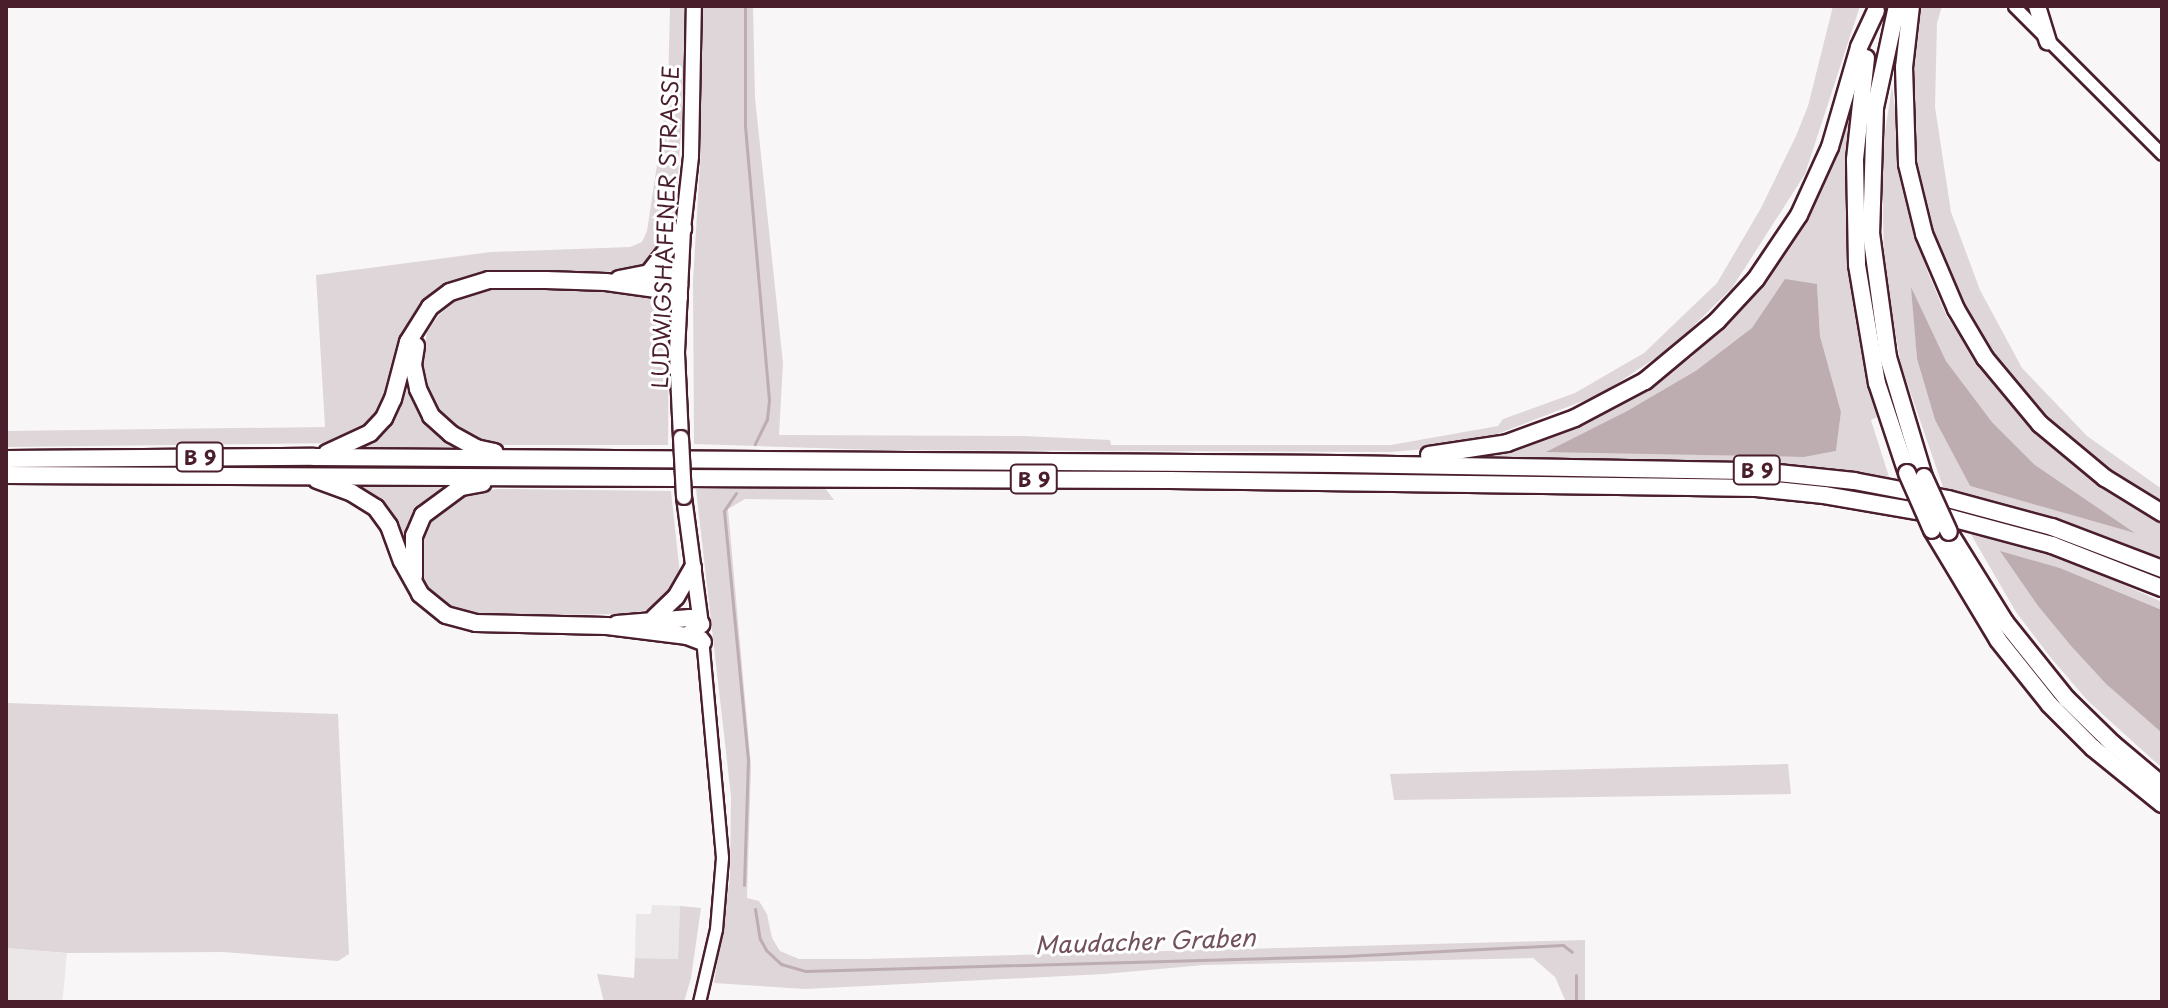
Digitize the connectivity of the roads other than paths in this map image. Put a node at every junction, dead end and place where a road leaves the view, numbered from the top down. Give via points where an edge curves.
1 (694, 6) edge
2 (1897, 6) edge
3 (1911, 6) edge
4 (2014, 6) edge
5 (2037, 6) edge
6 (1876, 8) edge
7 (2048, 41) junction
8 (2162, 154) edge
9 (683, 229) junction
10 (649, 273) junction
11 (606, 282) junction
12 (676, 291) junction
13 (419, 323) junction
14 (314, 457) junction
15 (6, 459) edge
16 (1339, 464) junction
17 (526, 468) junction
18 (6, 475) edge
19 (308, 477) junction
20 (2162, 513) edge
21 (1941, 531) junction
22 (693, 567) junction
23 (2162, 569) edge
24 (415, 585) junction
25 (2162, 588) edge
26 (654, 618) junction
27 (701, 624) junction
28 (607, 626) junction
29 (695, 639) junction
30 (2162, 785) edge
31 (2162, 804) edge
32 (699, 1002) edge

1 - 9 main road, LUDWIGSHAFENER STRASSE via 691,156
2 - 21 highway, bridge via 1875,108 1871,233 1888,357
3 - 20 highway via 1904,67 1907,164 1924,234 1956,309 2002,381 2040,424 2105,478
4 - 7 street
5 - 7 highway
6 - 16 highway via 1830,147 1799,215 1756,279 1672,361 1618,397 1541,433 1468,452
6 - 21 highway, bridge via 1855,160 1857,265 1877,383 1907,473
7 - 8 street
9 - 10 highway
9 - 12 main road, LUDWIGSHAFENER STRASSE
10 - 11 highway
10 - 12 highway via 671,278
11 - 12 highway
11 - 13 highway via 469,284 430,307
12 - 22 main road, LUDWIGSHAFENER STRASSE, bridge via 684,497
13 - 14 highway via 384,418 370,433
13 - 17 highway via 413,365 431,416 476,448
14 - 15 highway, B 9
14 - 17 highway, B 9
16 - 17 highway, B 9
16 - 23 highway, B 9 via 1697,468 1854,481 1996,511
17 - 19 highway, B 9
17 - 24 highway via 461,487 431,506 414,536
17 - 25 highway, B 9 via 1756,488 1955,519 2052,545
18 - 19 highway, B 9
19 - 24 highway via 376,508
21 - 30 highway via 2067,699
21 - 31 highway via 1998,640 2049,704
22 - 26 highway via 676,597
22 - 27 main road, LUDWIGSHAFENER STRASSE
24 - 28 highway via 435,608 460,621
26 - 27 highway via 690,618
26 - 28 highway
27 - 29 highway
28 - 29 highway
29 - 32 street via 722,857 716,929

